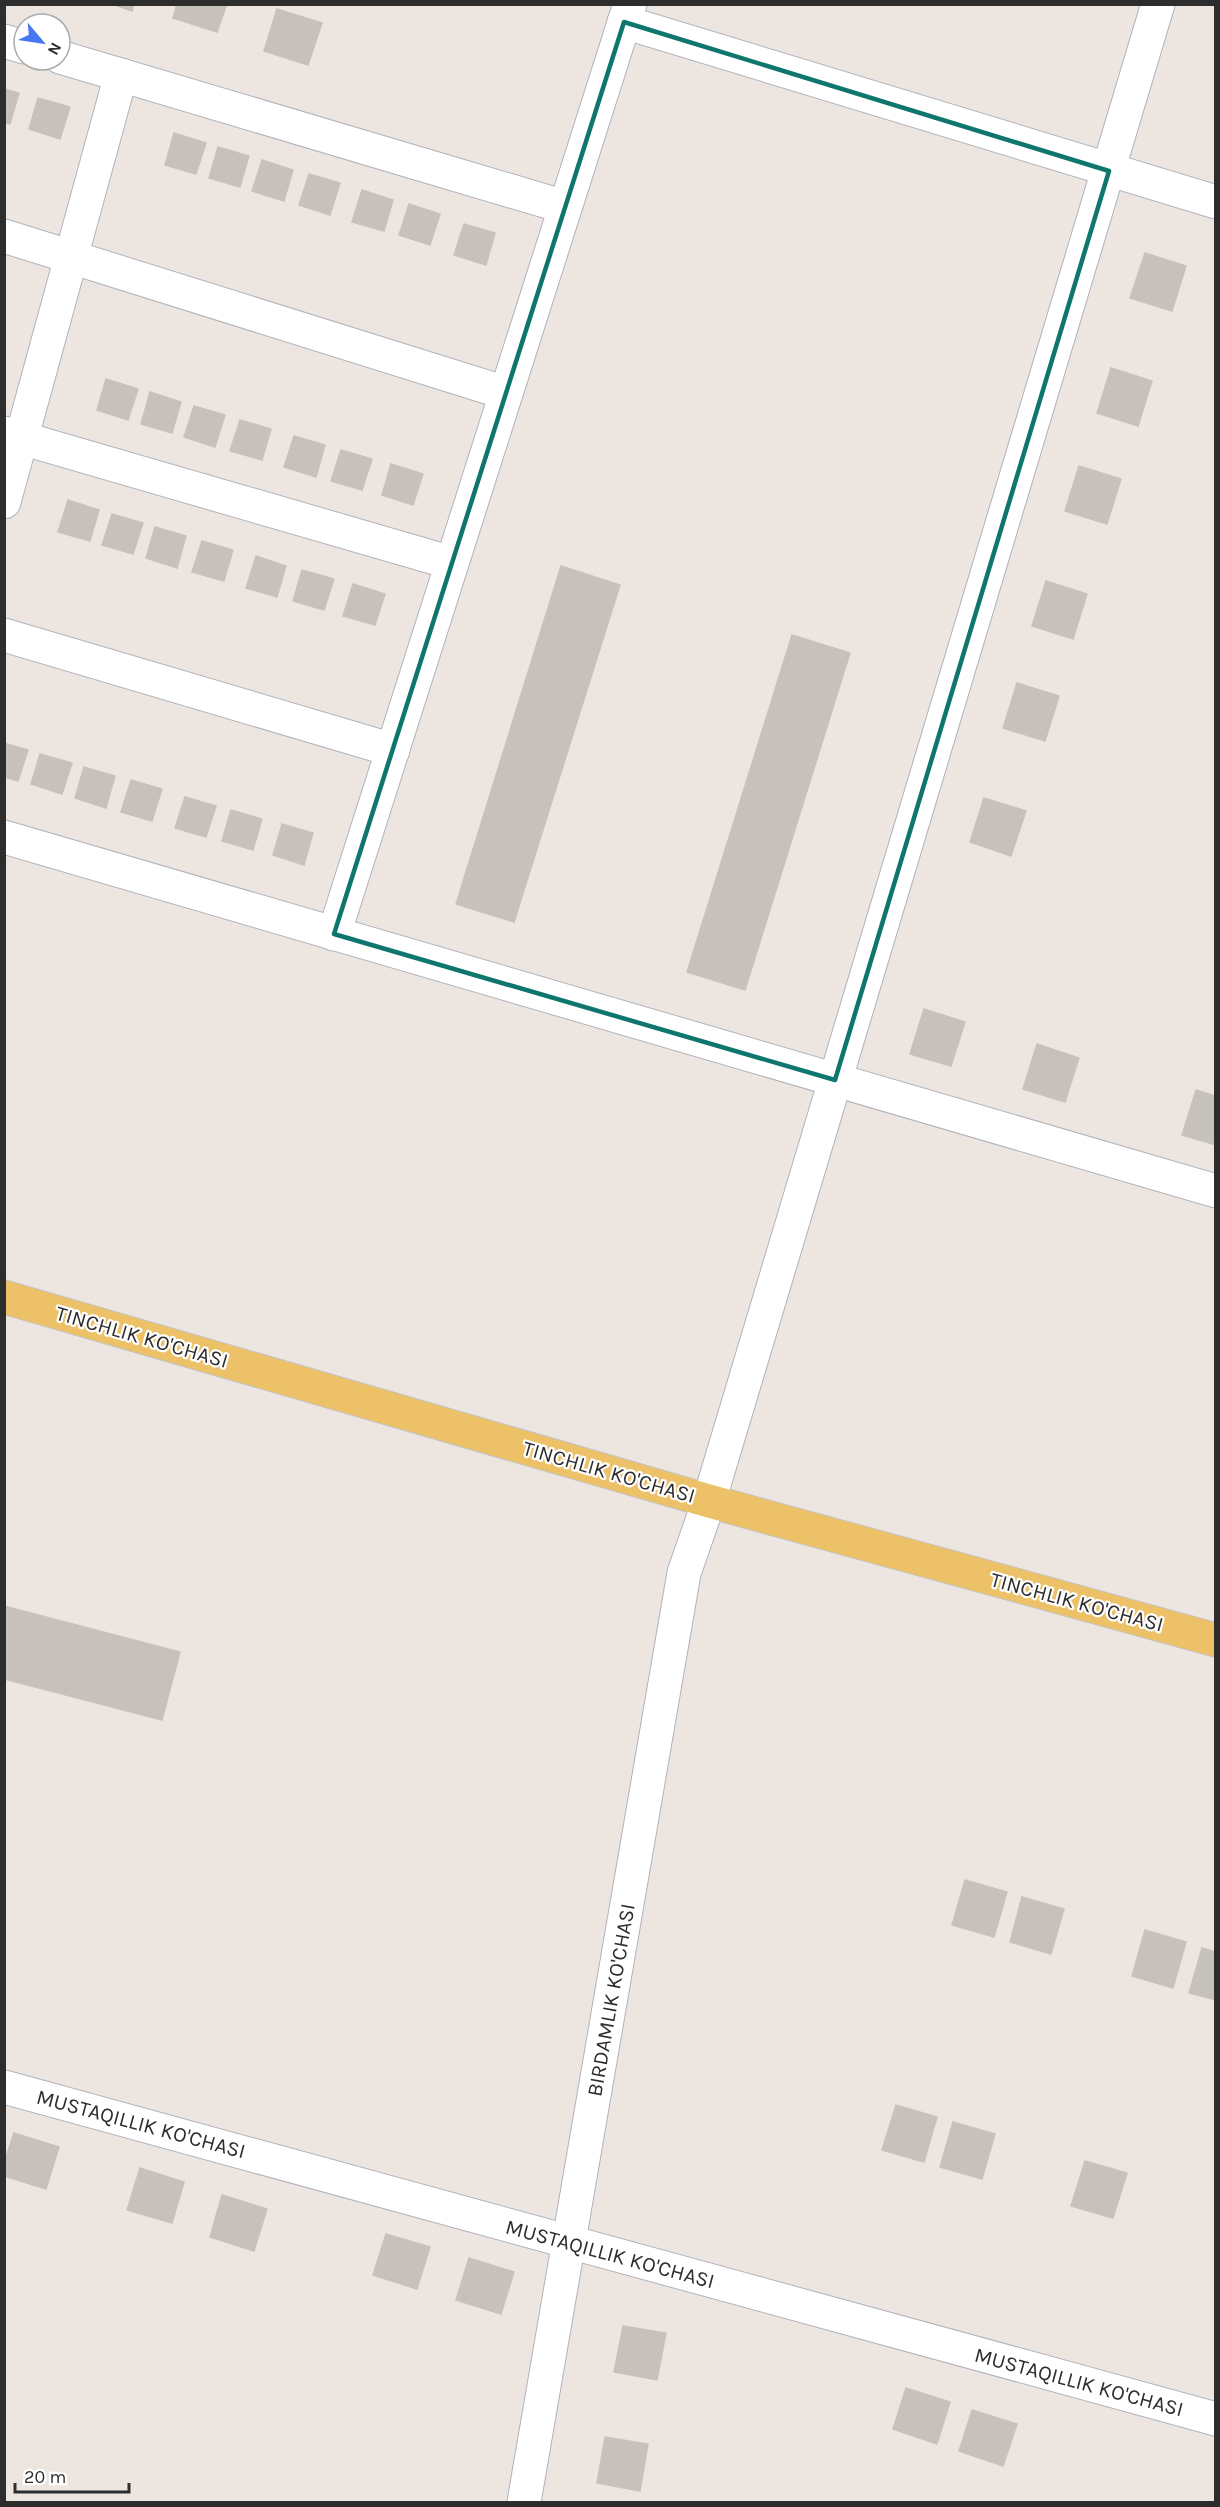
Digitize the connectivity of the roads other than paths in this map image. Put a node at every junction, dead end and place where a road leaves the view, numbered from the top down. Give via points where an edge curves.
1 (1158, 4) edge
2 (627, 13) edge
3 (72, 61) edge
4 (121, 75) junction
5 (1109, 171) junction
6 (1215, 202) edge
7 (565, 207) junction
8 (4, 236) edge
9 (73, 256) junction
10 (506, 393) junction
11 (14, 436) edge
12 (4, 502) edge
13 (452, 563) junction
14 (4, 635) edge
15 (393, 750) junction
16 (4, 837) edge
17 (334, 934) junction
18 (835, 1080) junction
19 (1215, 1191) edge
20 (4, 1297) edge
21 (709, 1501) junction
22 (1215, 1640) edge
23 (4, 2087) edge
24 (569, 2242) junction
25 (1215, 2419) edge
26 (524, 2502) edge

1 - 5 street, BIRDAMLIK KO'CHASI
2 - 5 street
2 - 7 street
3 - 4 street
4 - 7 street
4 - 9 street
5 - 6 street
5 - 18 street, BIRDAMLIK KO'CHASI
7 - 10 street
8 - 9 street
9 - 10 street
9 - 11 street
10 - 13 street
11 - 12 street
11 - 13 street
13 - 15 street
14 - 15 street
15 - 17 street
16 - 17 street
17 - 18 street
18 - 19 street
18 - 21 street, BIRDAMLIK KO'CHASI
20 - 21 main road, TINCHLIK KO'CHASI
21 - 22 main road, TINCHLIK KO'CHASI
21 - 24 street, BIRDAMLIK KO'CHASI via 684,1573
23 - 24 street, MUSTAQILLIK KO'CHASI
24 - 25 street, MUSTAQILLIK KO'CHASI
24 - 26 street, BIRDAMLIK KO'CHASI

